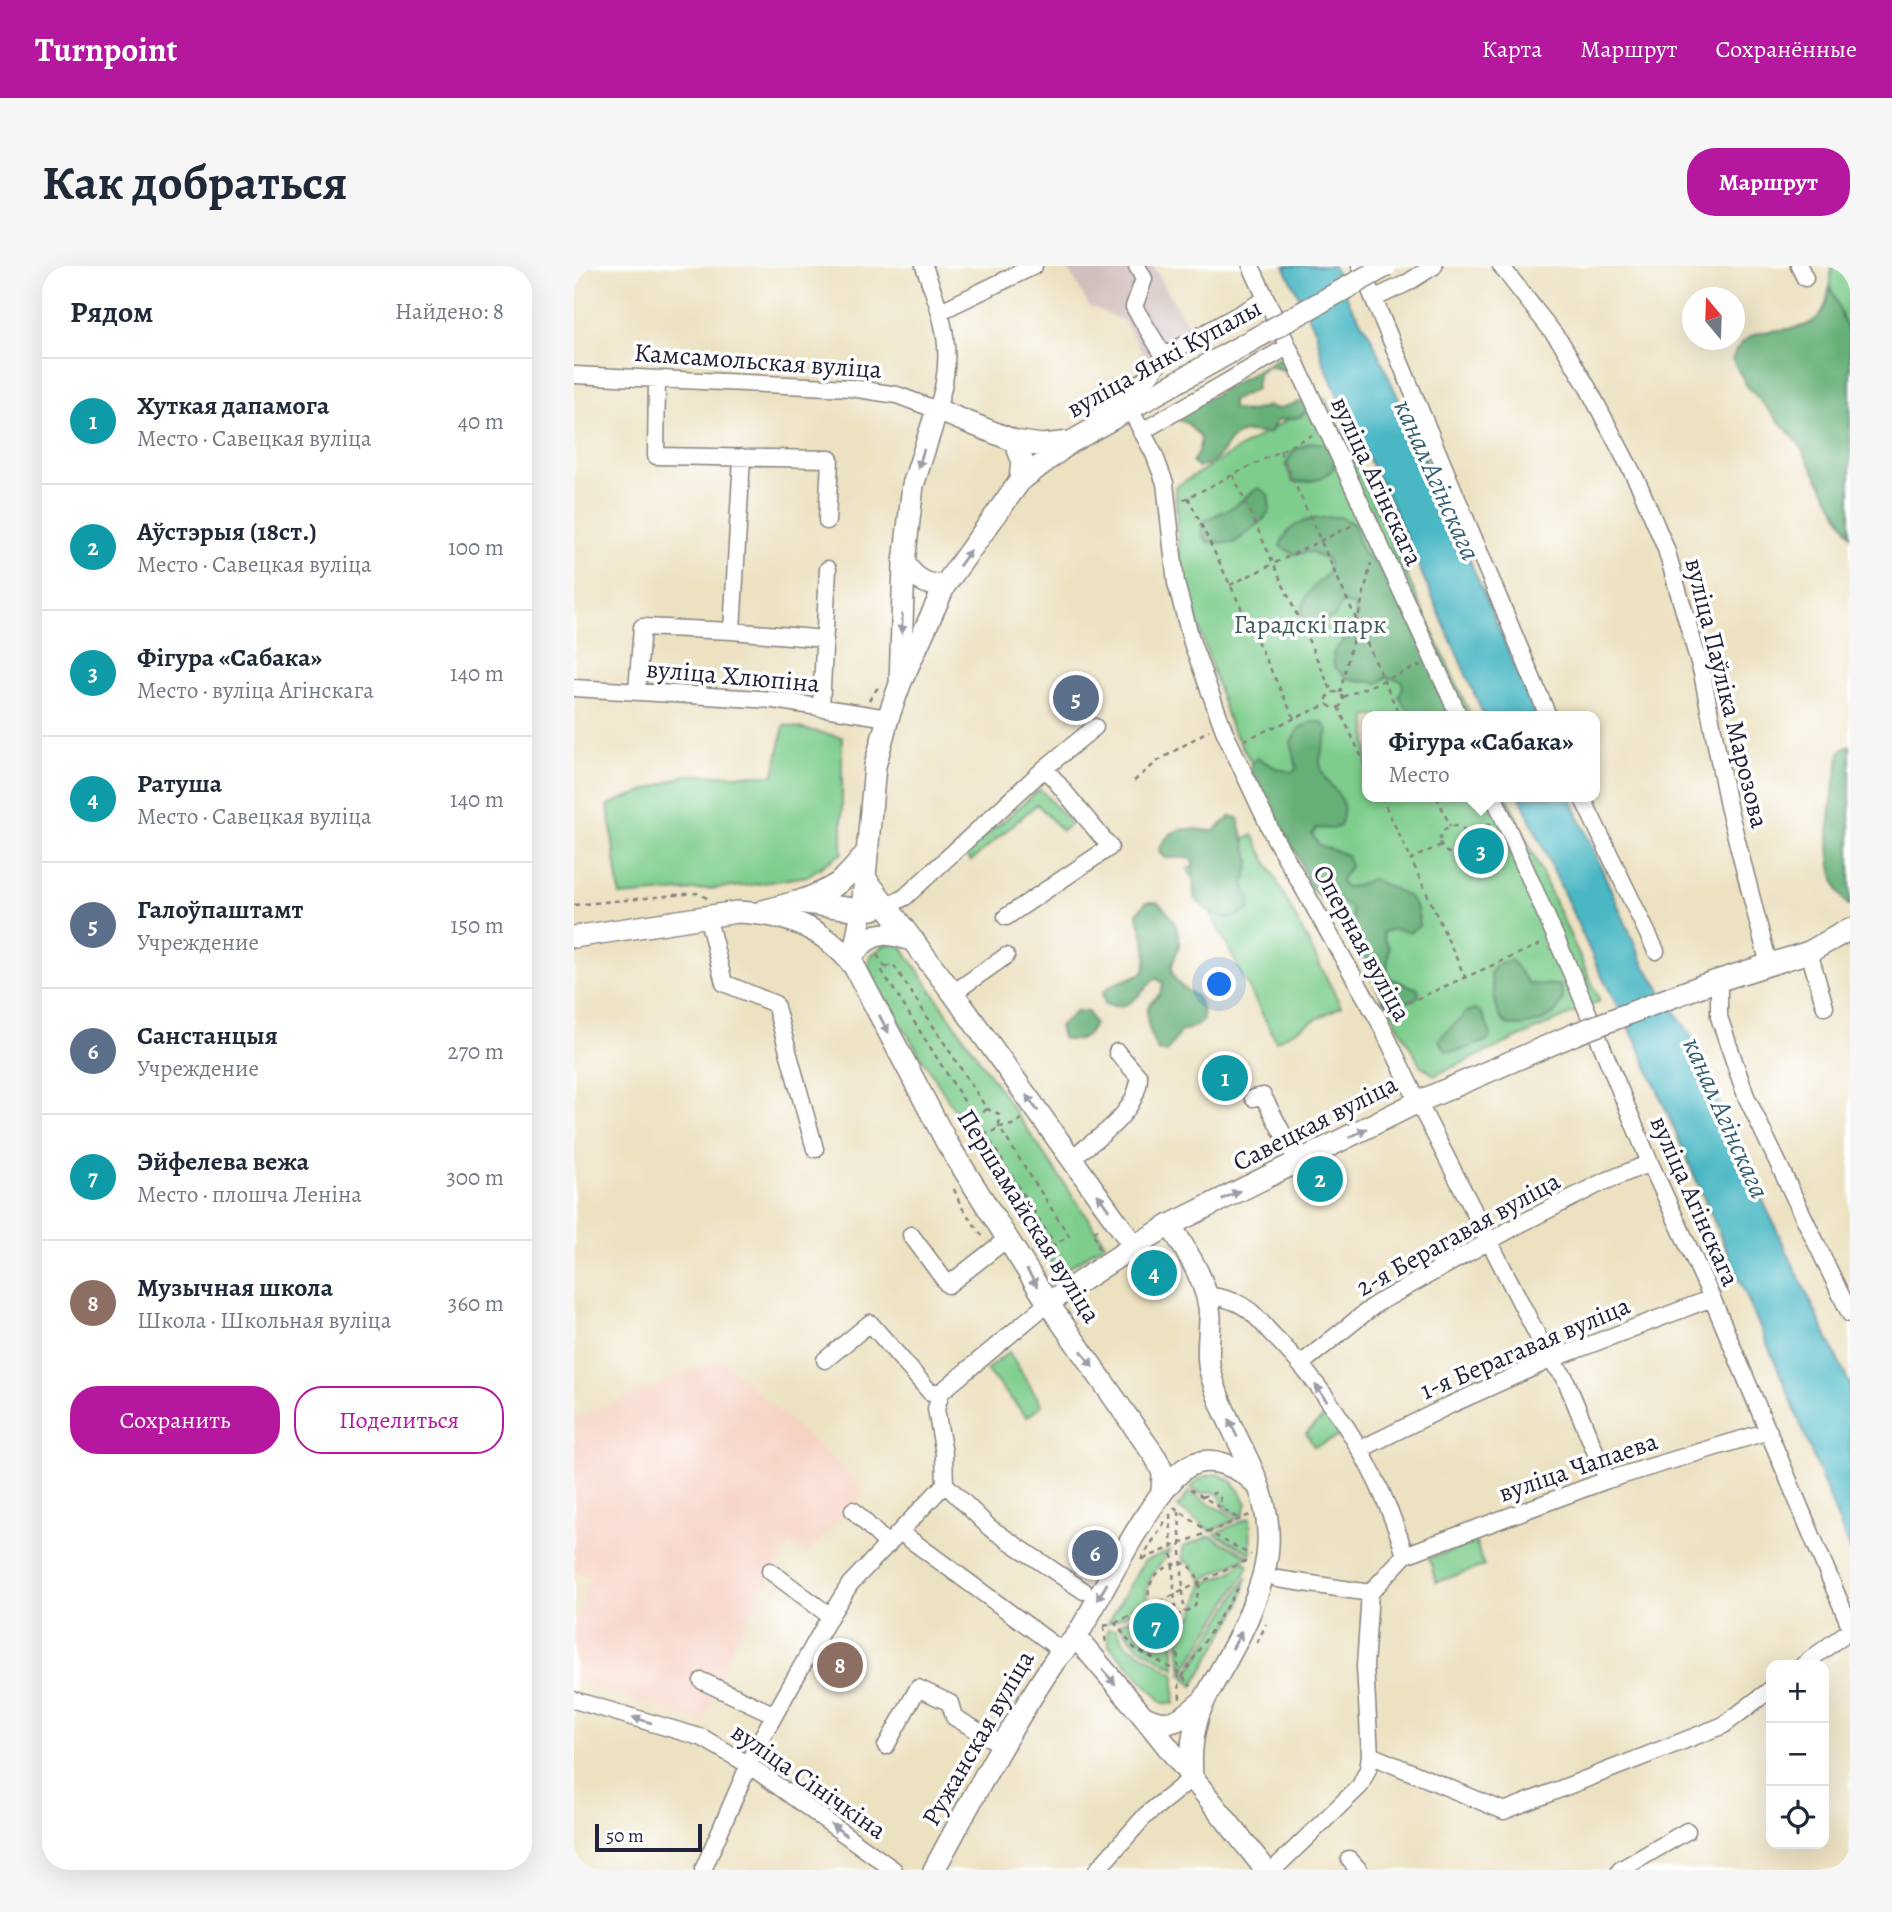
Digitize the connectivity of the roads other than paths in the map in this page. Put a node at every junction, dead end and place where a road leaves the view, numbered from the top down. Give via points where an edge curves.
1 (924, 266) edge
2 (1034, 266) edge
3 (1137, 266) edge
4 (1251, 266) edge
5 (1360, 266) edge
6 (1386, 266) edge
7 (1433, 266) edge
8 (1501, 266) edge
9 (1375, 298) junction
10 (1266, 299) junction
11 (941, 311) junction
12 (1287, 347) junction
13 (1164, 356) junction
14 (574, 375) edge
15 (657, 379) junction
16 (1130, 409) junction
17 (937, 410) junction
18 (1102, 425) junction
19 (1141, 432) junction
20 (1015, 441) junction
21 (1071, 442) junction
22 (742, 457) junction
23 (1020, 481) junction
24 (827, 521) dead end
25 (904, 563) junction
26 (828, 569) dead end
27 (945, 585) junction
28 (732, 631) junction
29 (825, 639) junction
30 (900, 684) junction
31 (574, 688) edge
32 (637, 691) junction
33 (821, 708) junction
34 (1457, 711) edge
35 (1546, 711) edge
36 (888, 718) junction
37 (1095, 727) dead end
38 (1045, 768) junction
39 (1496, 802) edge
40 (1585, 802) edge
41 (867, 852) junction
42 (865, 878) junction
43 (708, 907) junction
44 (886, 907) junction
45 (862, 909) junction
46 (794, 911) junction
47 (1006, 917) dead end
48 (1850, 929) edge
49 (574, 937) edge
50 (914, 941) junction
51 (1656, 951) dead end
52 (1809, 952) junction
53 (860, 955) junction
54 (1006, 956) dead end
55 (1769, 964) junction
56 (1710, 983) junction
57 (953, 993) junction
58 (1825, 1007) dead end
59 (1117, 1052) dead end
60 (1253, 1098) dead end
61 (1418, 1102) junction
62 (815, 1149) dead end
63 (1072, 1158) junction
64 (1298, 1163) junction
65 (1650, 1163) junction
66 (1170, 1225) junction
67 (911, 1235) dead end
68 (1007, 1238) junction
69 (1490, 1241) junction
70 (1134, 1246) junction
71 (1206, 1295) junction
72 (1712, 1298) junction
73 (1048, 1303) junction
74 (1850, 1314) edge
75 (825, 1360) dead end
76 (1550, 1360) junction
77 (1301, 1364) junction
78 (941, 1392) junction
79 (1769, 1432) junction
80 (1360, 1449) junction
81 (1607, 1480) junction
82 (940, 1490) junction
83 (1262, 1490) junction
84 (1162, 1492) junction
85 (853, 1510) dead end
86 (900, 1532) junction
87 (888, 1545) junction
88 (1405, 1555) junction
89 (770, 1571) dead end
90 (1278, 1579) dead end
91 (1084, 1591) dead end
92 (1370, 1592) junction
93 (830, 1616) junction
94 (1850, 1628) edge
95 (1069, 1644) junction
96 (1809, 1660) edge
97 (702, 1681) dead end
98 (1766, 1693) edge
99 (1196, 1698) junction
100 (574, 1700) edge
101 (773, 1714) junction
102 (1143, 1716) junction
103 (1002, 1745) junction
104 (886, 1746) dead end
105 (1370, 1755) junction
106 (749, 1765) junction
107 (1192, 1778) junction
108 (1687, 1830) dead end
109 (703, 1870) edge
110 (894, 1870) edge
111 (934, 1870) edge
112 (1097, 1870) edge
113 (1266, 1870) edge
114 (1273, 1870) edge
115 (1620, 1870) edge

1 - 11 street
2 - 11 street
3 - 13 street via 1144,279 1134,307
4 - 10 street, вуліца Агінскага
5 - 9 street
6 - 16 main road, вуліца Янкі Купалы, bridge
7 - 9 street
8 - 55 street, вуліца Паўліка Марозова via 1582,377 1639,485 1666,549 1702,673 1725,793
9 - 35 street
10 - 12 street, вуліца Агінскага
10 - 13 street
11 - 17 street via 947,356
12 - 19 street
12 - 34 street, вуліца Агінскага
13 - 18 street via 1149,377 1106,406 1100,416
14 - 15 street, Камсамольская вуліца
15 - 17 street, Камсамольская вуліца via 851,388 897,395
15 - 22 street via 656,456
16 - 18 main road, вуліца Янкі Купалы
16 - 19 street, Оперная вуліца
17 - 20 main road, вуліца Янкі Купалы
17 -> 25 main road via 913,485
18 - 21 main road, вуліца Янкі Купалы
19 - 61 street, Оперная вуліца via 1165,483 1176,583 1225,733 1274,837 1380,1021
20 - 21 main road, вуліца Янкі Купалы via 1041,445
20 - 23 main road via 1022,460
21 - 23 main road
22 - 24 street via 830,460
22 - 28 street
27 -> 23 main road
25 - 27 main road via 921,581
25 -> 30 main road
26 - 29 street
27 - 30 main road
28 - 29 street
28 - 32 street via 642,627
29 - 33 street
30 - 36 main road
31 - 32 street, вуліца Хлюпіна
32 - 33 street, вуліца Хлюпіна
33 - 36 street, вуліца Хлюпіна
36 - 41 main road via 875,766
37 - 38 street
38 - 44 street via 905,897
38 - 47 street via 1110,847
39 - 65 street, вуліца Агінскага
40 - 51 street
41 - 42 main road
41 - 46 main road via 844,881
42 - 44 main road
42 - 45 main road
43 - 46 main road via 758,913
43 - 49 main road
43 - 62 street via 724,983 775,1004
44 - 45 main road
44 - 50 main road
45 - 46 main road via 826,921
45 - 53 main road
46 - 53 main road, Першамайская вуліца via 832,943
48 - 52 main road, Савецкая вуліца
50 - 53 main road via 883,934 863,942
50 - 57 main road
52 - 55 main road, Савецкая вуліца
52 - 58 street
53 -> 68 main road, Першамайская вуліца via 947,1143
54 - 57 street
55 - 56 main road, Савецкая вуліца
56 - 61 main road, Савецкая вуліца, bridge via 1575,1034
56 - 74 street via 1746,1096
63 -> 57 main road
59 - 63 street via 1139,1077 1139,1089 1119,1118
60 - 64 street via 1263,1096
64 -> 61 main road, Савецкая вуліца
61 - 69 street, Оперная вуліца
70 -> 63 main road
66 -> 64 main road, Савецкая вуліца
65 - 69 street, 2-я Берагавая вуліца
65 - 72 street, вуліца Агінскага
66 - 70 main road, Савецкая вуліца
66 - 71 main road
67 - 68 street via 948,1284
68 -> 73 main road, Першамайская вуліца
69 - 76 street, Оперная вуліца
69 - 77 street, 2-я Берагавая вуліца via 1376,1304
70 - 73 main road, Савецкая вуліца
71 - 77 street via 1247,1308
83 -> 71 main road via 1210,1370
72 - 76 street, 1-я Берагавая вуліца
72 - 79 street, вуліца Агінскага
73 - 78 street, Савецкая вуліца
73 -> 84 main road, Першамайская вуліца via 1156,1458 1163,1473
75 - 78 street via 870,1323 930,1392
76 - 80 street, 1-я Берагавая вуліца
76 - 81 street, Оперная вуліца via 1564,1376
80 -> 77 street
78 - 82 street via 936,1409 944,1454
79 - 81 street, вуліца Чапаева
79 - 94 street, вуліца Агінскага
80 - 88 street
81 - 88 street, вуліца Чапаева
82 - 86 street
82 - 91 street
83 - 84 main road, Ружанская вуліца via 1248,1475 1214,1461 1187,1467
99 -> 83 main road via 1253,1609 1268,1540
84 -> 95 main road, Ружанская вуліца
85 - 87 street
86 - 87 street
86 - 95 street
87 - 93 street via 850,1584
88 - 92 street
89 - 93 street
90 - 92 street
92 - 105 street via 1365,1666
93 - 101 street
94 - 96 street
95 -> 102 main road
95 - 103 main road, Ружанская вуліца
97 - 101 street
98 - 105 street via 1724,1725 1504,1811
99 - 102 main road via 1185,1716 1168,1723 1157,1724
99 - 107 main road
106 -> 100 street, вуліца Сінічкіна via 703,1738
101 - 106 street
102 - 107 main road
103 - 104 street via 954,1717 950,1703 918,1688
103 - 111 main road, Ружанская вуліца
105 - 114 street via 1360,1786
106 - 109 street
110 -> 106 street, вуліца Сінічкіна
107 - 112 street via 1146,1815
107 - 113 main road
108 - 115 street

